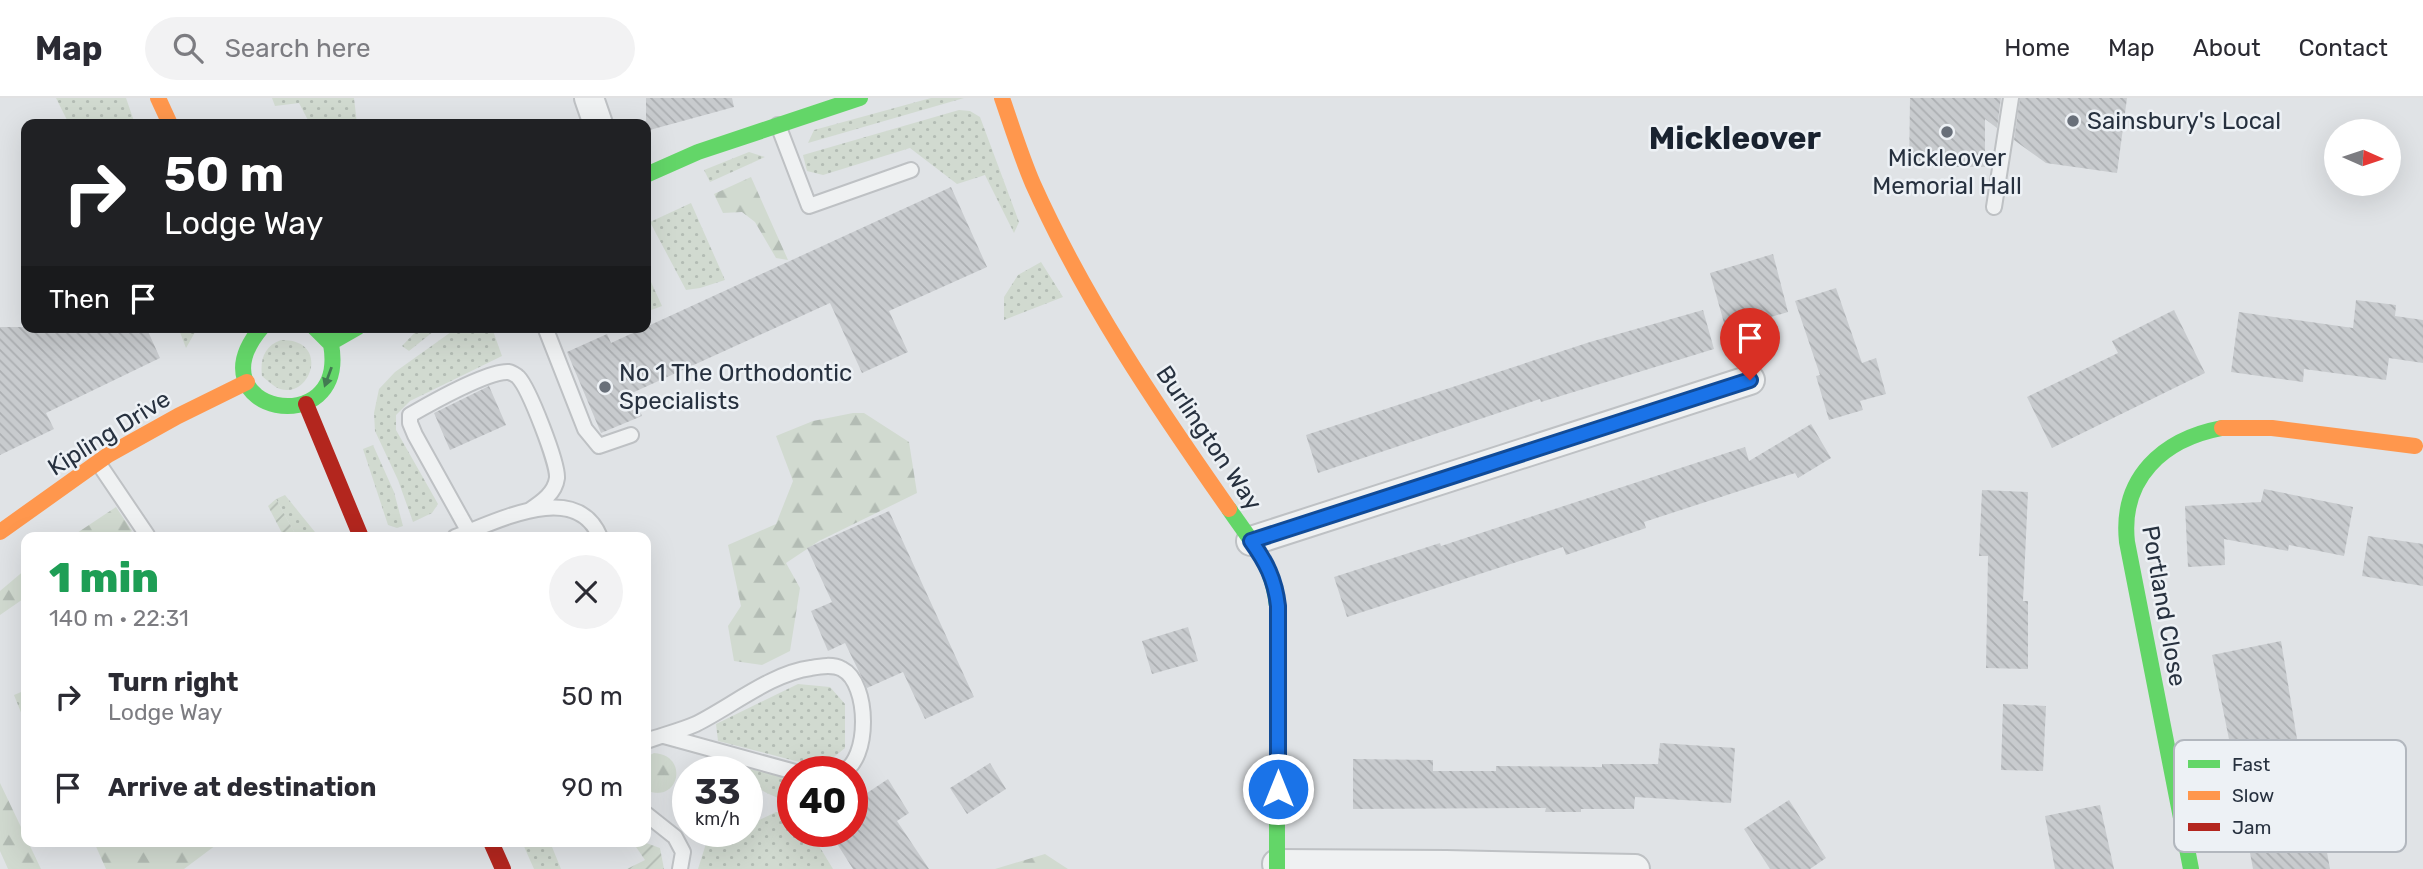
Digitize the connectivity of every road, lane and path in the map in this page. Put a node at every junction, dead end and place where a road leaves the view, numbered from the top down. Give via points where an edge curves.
1 (158, 98) edge
2 (589, 98) edge
3 (860, 98) edge
4 (1002, 98) edge
5 (2011, 98) edge
6 (168, 119) edge
7 (595, 119) edge
8 (777, 124) junction
9 (911, 170) dead end
10 (651, 173) edge
11 (1994, 207) dead end
12 (258, 333) edge
13 (320, 333) edge
14 (348, 333) edge
15 (547, 333) edge
16 (330, 343) junction
17 (1750, 380) dead end
18 (247, 382) junction
19 (306, 404) junction
20 (631, 435) dead end
21 (2415, 446) dead end
22 (98, 463) junction
23 (530, 510) junction
24 (145, 532) edge
25 (359, 532) edge
26 (461, 532) edge
27 (470, 532) edge
28 (598, 532) edge
29 (0, 533) edge
30 (1251, 541) junction
31 (663, 735) junction
32 (651, 739) edge
33 (858, 756) edge
34 (777, 767) edge
35 (2174, 786) edge
36 (651, 818) edge
37 (493, 847) edge
38 (1278, 867) edge
39 (503, 869) edge
40 (680, 869) edge
41 (1635, 869) edge

1 - 6 street
2 - 7 street
3 - 8 street
4 - 30 street, Burlington Way via 1032,182 1064,248 1177,433
5 - 11 lane
8 - 9 lane via 809,206
8 - 10 street
12 - 18 street via 244,351 242,369
13 - 16 street
14 - 16 street
15 - 20 lane via 585,429 598,446
16 -> 19 street via 331,373 322,392
17 - 30 street
18 - 19 street via 263,404 291,408
18 - 22 street, Kipling Drive via 177,416
19 - 25 street
21 - 35 street, Portland Close via 2254,426 2228,427 2190,435 2176,443 2162,452 2138,481 2124,520
22 - 24 lane
22 - 29 street, Kipling Drive
23 - 26 lane via 547,499 557,479 549,444 518,377 509,372 487,377 410,415
23 - 27 lane
23 - 28 lane via 572,510
30 - 38 street, Burlington Way via 1267,564 1278,606
31 - 32 lane
31 - 33 lane via 694,724 793,671 832,666 844,669 855,680 862,698
31 - 34 lane
36 - 40 lane via 675,836 683,852
37 - 39 street
38 - 41 street

